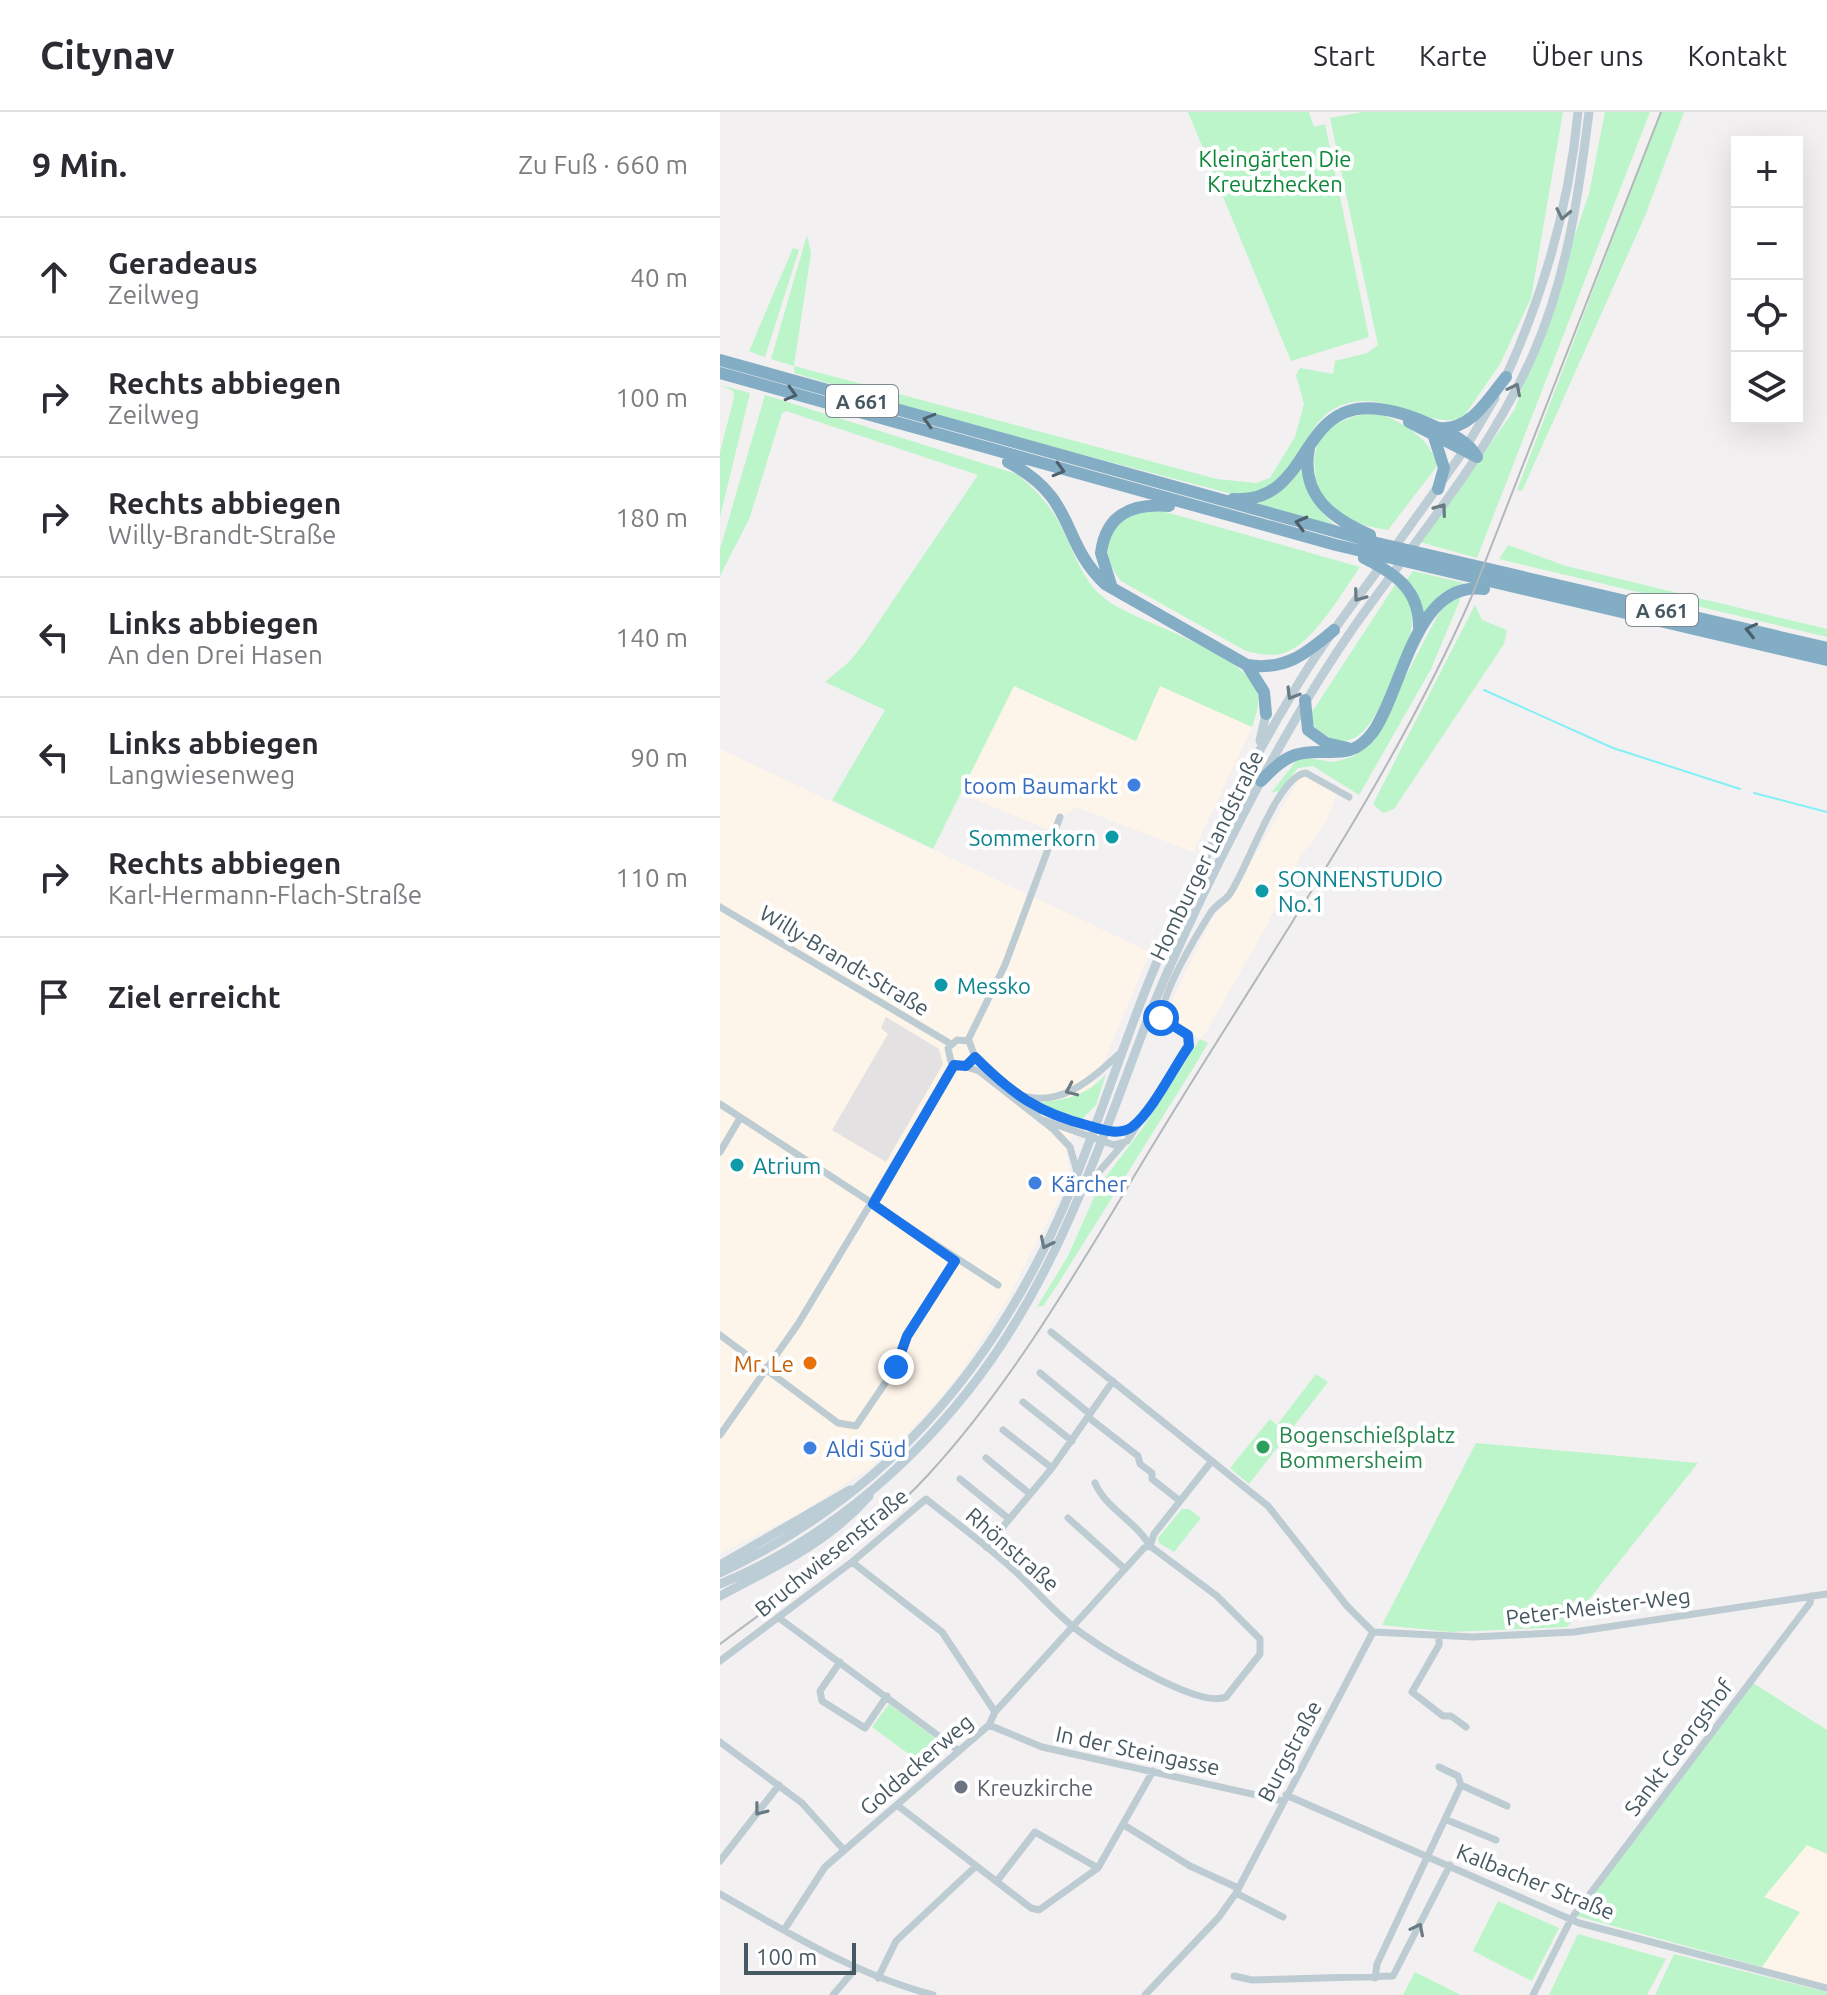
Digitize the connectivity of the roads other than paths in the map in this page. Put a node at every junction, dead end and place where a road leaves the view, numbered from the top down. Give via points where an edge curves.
1 (1578, 112) edge
2 (1589, 112) edge
3 (720, 360) edge
4 (720, 373) edge
5 (1506, 377) junction
6 (1436, 432) junction
7 (1312, 440) junction
8 (984, 449) junction
9 (1465, 449) junction
10 (1477, 457) junction
11 (1438, 489) junction
12 (1206, 497) junction
13 (1193, 507) junction
14 (1373, 549) junction
15 (1421, 560) junction
16 (1470, 577) junction
17 (1494, 582) junction
18 (1119, 593) junction
19 (1334, 630) junction
20 (1418, 635) junction
21 (1827, 648) edge
22 (1827, 660) edge
23 (1247, 665) junction
24 (1305, 700) junction
25 (1266, 714) joint
26 (1355, 747) junction
27 (1254, 761) junction
28 (1261, 781) junction
29 (1349, 797) dead end
30 (1060, 817) dead end
31 (720, 907) edge
32 (968, 1040) junction
33 (951, 1044) junction
34 (1120, 1053) junction
35 (975, 1057) junction
36 (954, 1065) junction
37 (966, 1066) junction
38 (1011, 1091) junction
39 (720, 1104) edge
40 (740, 1118) junction
41 (1043, 1120) junction
42 (1137, 1122) junction
43 (1106, 1131) junction
44 (1092, 1132) junction
45 (1101, 1141) junction
46 (1123, 1144) junction
47 (720, 1152) edge
48 (1077, 1172) junction
49 (1083, 1189) junction
50 (873, 1204) junction
51 (955, 1261) junction
52 (998, 1285) dead end
53 (1051, 1332) dead end
54 (720, 1335) edge
55 (767, 1371) junction
56 (1040, 1373) dead end
57 (1113, 1381) junction
58 (1023, 1402) dead end
59 (1089, 1416) junction
60 (1003, 1430) dead end
61 (720, 1435) edge
62 (1072, 1441) junction
63 (986, 1458) dead end
64 (1211, 1462) junction
65 (1052, 1468) junction
66 (879, 1477) junction
67 (960, 1479) dead end
68 (1095, 1483) dead end
69 (1030, 1494) junction
70 (926, 1499) joint
71 (1180, 1501) junction
72 (1068, 1518) dead end
73 (1009, 1519) junction
74 (1150, 1546) junction
75 (986, 1547) junction
76 (852, 1562) junction
77 (725, 1563) edge
78 (1125, 1569) junction
79 (720, 1573) edge
80 (722, 1590) edge
81 (1827, 1594) edge
82 (1811, 1596) junction
83 (779, 1618) junction
84 (1074, 1627) junction
85 (1373, 1632) junction
86 (1439, 1636) junction
87 (720, 1661) edge
88 (840, 1662) junction
89 (887, 1696) junction
90 (995, 1712) junction
91 (989, 1725) junction
92 (1466, 1727) dead end
93 (720, 1742) edge
94 (959, 1751) junction
95 (1439, 1767) dead end
96 (1153, 1771) junction
97 (779, 1785) junction
98 (1461, 1785) junction
99 (1284, 1798) junction
100 (897, 1805) junction
101 (1507, 1806) dead end
102 (1447, 1820) junction
103 (1124, 1825) junction
104 (1496, 1840) dead end
105 (844, 1850) junction
106 (1428, 1858) junction
107 (720, 1861) edge
108 (1450, 1865) junction
109 (976, 1866) junction
110 (1098, 1868) junction
111 (997, 1881) junction
112 (1237, 1890) junction
113 (720, 1894) edge
114 (1283, 1917) dead end
115 (1571, 1919) junction
116 (784, 1930) junction
117 (856, 1968) junction
118 (1234, 1976) dead end
119 (878, 1978) junction
120 (1375, 1978) junction
121 (1827, 1988) edge
122 (833, 1995) edge
123 (933, 1995) edge
124 (1145, 1995) edge
125 (1533, 1995) edge

1 -> 5 main road, Homburger Landstraße via 1554,253 1534,316
10 -> 2 main road, Homburger Landstraße via 1535,350 1566,258
12 -> 3 highway, A 661
4 -> 8 highway, A 661
5 - 6 highway via 1470,420
5 - 9 main road, Homburger Landstraße
6 - 7 highway via 1392,411 1366,407 1340,413
6 - 9 highway
6 - 11 highway via 1444,468
7 - 12 highway via 1269,494 1251,500
7 - 14 highway, A 661 via 1307,469 1316,497
8 -> 13 highway, A 661
8 - 18 highway, A 661 via 1033,476 1051,494 1089,567
9 - 10 highway
9 - 11 main road, Homburger Landstraße
24 -> 10 main road, Homburger Landstraße
11 -> 19 main road, Homburger Landstraße
14 -> 12 highway, A 661
13 - 14 highway, A 661 via 1336,545
13 - 18 highway via 1143,505 1113,521 1102,541 1102,564
14 - 15 highway, A 661
14 - 15 highway, A 661 via 1402,549
14 - 20 highway via 1416,603
15 - 16 highway, A 661
16 - 17 highway, A 661
16 - 17 highway
16 - 20 highway via 1437,602
21 -> 17 highway, A 661
17 - 22 highway, A 661
18 - 23 highway
19 - 23 highway via 1297,660
19 -> 27 main road, Homburger Landstraße
20 - 26 highway via 1376,727
23 - 25 highway via 1264,692
24 - 26 highway via 1305,724 1312,735 1335,747
24 - 28 main road, Homburger Landstraße
25 - 27 main road
26 - 28 highway via 1336,754 1297,754
27 - 34 main road, Homburger Landstraße via 1172,928
28 - 43 main road, Homburger Landstraße via 1182,936
29 - 42 street via 1306,773 1297,775 1284,791 1230,894 1211,914 1174,984 1161,1018 1188,1035 1189,1046
30 - 32 street via 1005,965
31 - 33 street, Willy-Brandt-Straße
32 - 33 street
32 - 35 street
33 - 36 street via 948,1053
34 -> 38 street via 1092,1079 1059,1096
34 - 44 main road, Homburger Landstraße
35 - 37 street
35 - 38 street
36 - 37 street
36 - 50 street
37 - 41 street
38 - 44 street via 1039,1110
39 - 40 street
40 - 47 street
40 - 50 street
41 - 44 street
41 - 48 street via 1070,1147
42 - 43 street via 1124,1132
42 - 46 street
43 - 44 street
43 - 45 main road, Homburger Landstraße
44 - 45 street
44 - 48 main road, Homburger Landstraße
45 - 46 street
45 - 49 main road, Homburger Landstraße
46 - 49 street
48 -> 66 main road, Homburger Landstraße via 1038,1260 990,1343
49 - 66 main road, Homburger Landstraße via 1053,1257 999,1348 940,1425
50 - 51 street
50 - 55 street
51 - 52 street
51 - 55 street via 856,1426 838,1423
53 - 57 street
54 - 55 street
55 - 61 street
56 - 59 street
57 - 59 street
57 - 64 street
58 - 62 street
59 - 62 street
59 - 71 street via 1138,1456 1152,1479
60 - 65 street
62 - 65 street
63 - 69 street
64 - 71 street, Goldackerweg
64 - 85 street via 1268,1506
65 - 69 street
66 - 77 main road, Homburger Landstraße via 804,1529
66 - 80 main road, Homburger Landstraße via 794,1546
66 - 80 main road via 853,1515 813,1546
67 - 73 street
68 - 74 street via 1144,1533
69 - 73 street
70 - 75 street, Rhönstraße
70 - 76 street, Bruchwiesenstraße
71 - 74 street, Goldackerweg
72 - 78 street
73 - 75 street
74 - 78 street, Goldackerweg
74 - 84 street, Rhönstraße via 1217,1596 1260,1639 1260,1654 1226,1697 1210,1699 1167,1682
75 - 84 street, Rhönstraße
76 - 83 street, Bruchwiesenstraße
76 - 90 street via 942,1632
77 - 79 main road, Homburger Landstraße
78 - 84 street, Goldackerweg
81 - 82 street, Peter-Meister-Weg
82 - 86 street, Peter-Meister-Weg via 1588,1630
82 - 115 street, Sankt Georgshof
83 - 87 street, Bruchwiesenstraße
83 - 88 street
84 - 90 street, Goldackerweg
85 - 86 street, Peter-Meister-Weg
85 - 99 street, Burgstraße
86 - 92 street via 1412,1692
88 - 89 street
88 - 89 street via 820,1691 822,1701 865,1728
89 - 94 street
90 - 91 street, Goldackerweg
91 - 94 street, Goldackerweg
91 - 96 street, In der Steingasse via 1031,1744
93 - 97 street
94 - 100 street, Goldackerweg
95 - 98 street via 1458,1776
96 - 99 street, In der Steingasse
96 - 103 street
97 - 105 street
97 -> 107 street
98 - 101 street
98 - 102 street
99 - 106 street, Kalbacher Straße
99 - 112 street, Burgstraße
100 - 105 street, Goldackerweg
100 - 109 street
102 - 104 street
102 - 106 street
103 - 110 street
103 - 112 street
105 - 116 street, Goldackerweg via 825,1867
106 - 108 street, Kalbacher Straße
106 - 120 street
108 - 115 street, Kalbacher Straße
120 -> 108 street via 1396,1972
109 - 111 street
109 - 119 street via 896,1941
110 - 111 street via 1039,1910
110 - 111 street via 1035,1832
112 - 114 street
112 - 124 street, Burgstraße via 1219,1917
113 - 116 street
115 - 121 street, Kalbacher Straße
115 - 125 street, Sankt Georgshof
116 - 117 street
117 - 119 street
117 - 122 street
118 - 120 street
119 - 123 street

